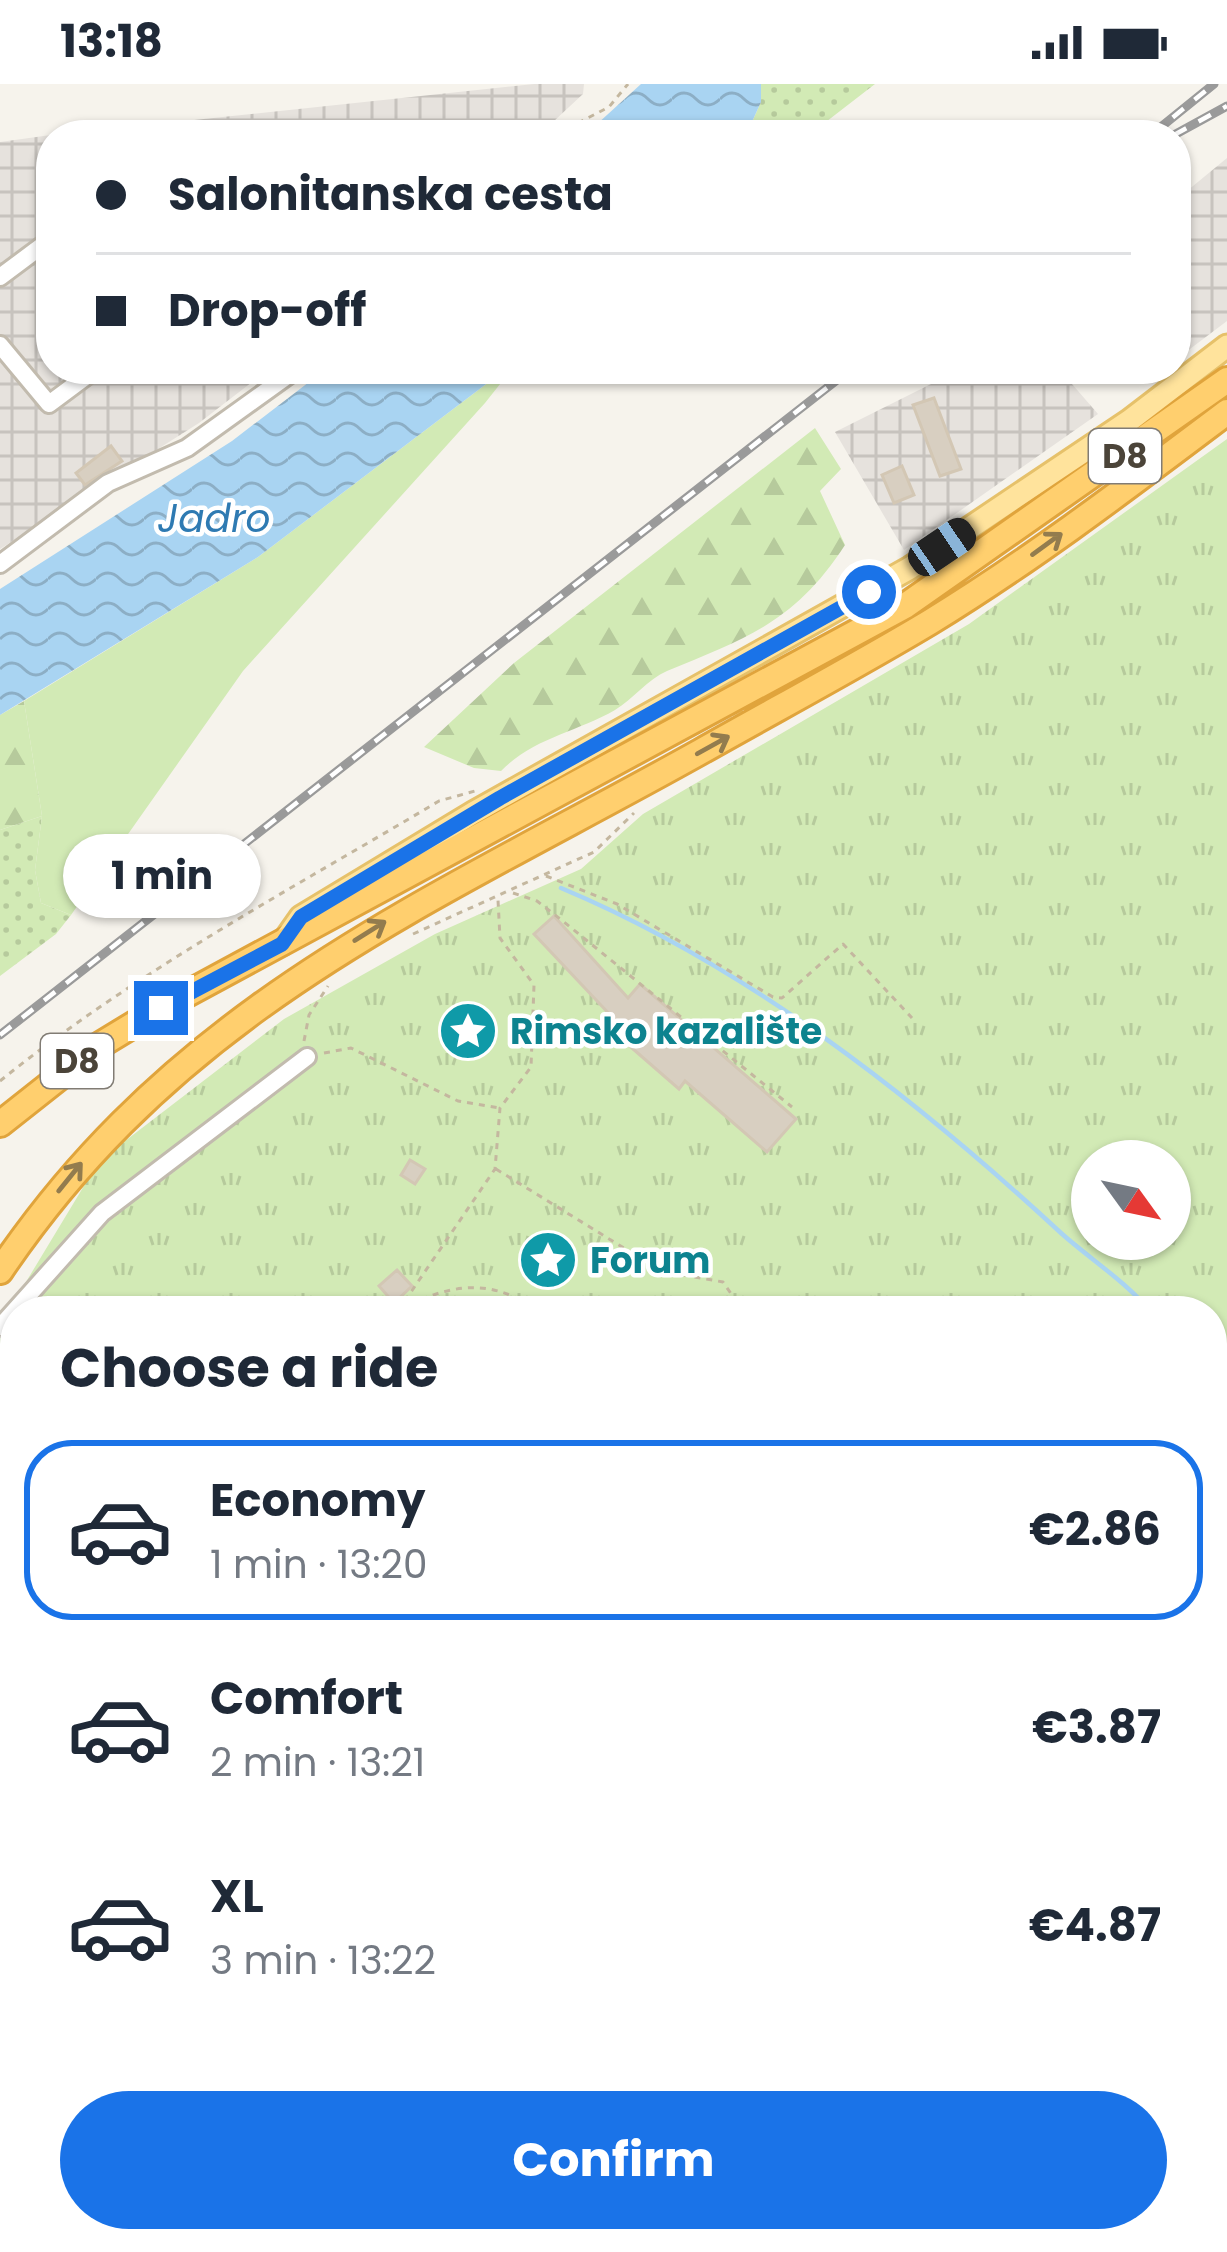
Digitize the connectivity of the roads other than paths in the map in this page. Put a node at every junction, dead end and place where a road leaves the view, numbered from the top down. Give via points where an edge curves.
1 (36, 250) edge
2 (0, 278) edge
3 (0, 345) edge
4 (1227, 346) edge
5 (1191, 374) edge
6 (1227, 380) edge
7 (76, 384) edge
8 (276, 384) edge
9 (1177, 384) edge
10 (1227, 412) edge
11 (0, 564) edge
12 (282, 944) junction
13 (307, 1057) road end
14 (0, 1124) edge
15 (0, 1271) edge
16 (27, 1296) edge

1 - 2 street
3 - 7 street via 49,404
4 - 5 main road
6 - 12 highway, D8 via 904,606
8 - 11 street via 188,448 108,483
9 - 12 main road via 910,568 301,917
15 -> 10 highway, D8 via 82,1162 279,989 404,910 929,622
12 - 14 highway, D8 via 100,1045
13 - 16 street via 101,1213

